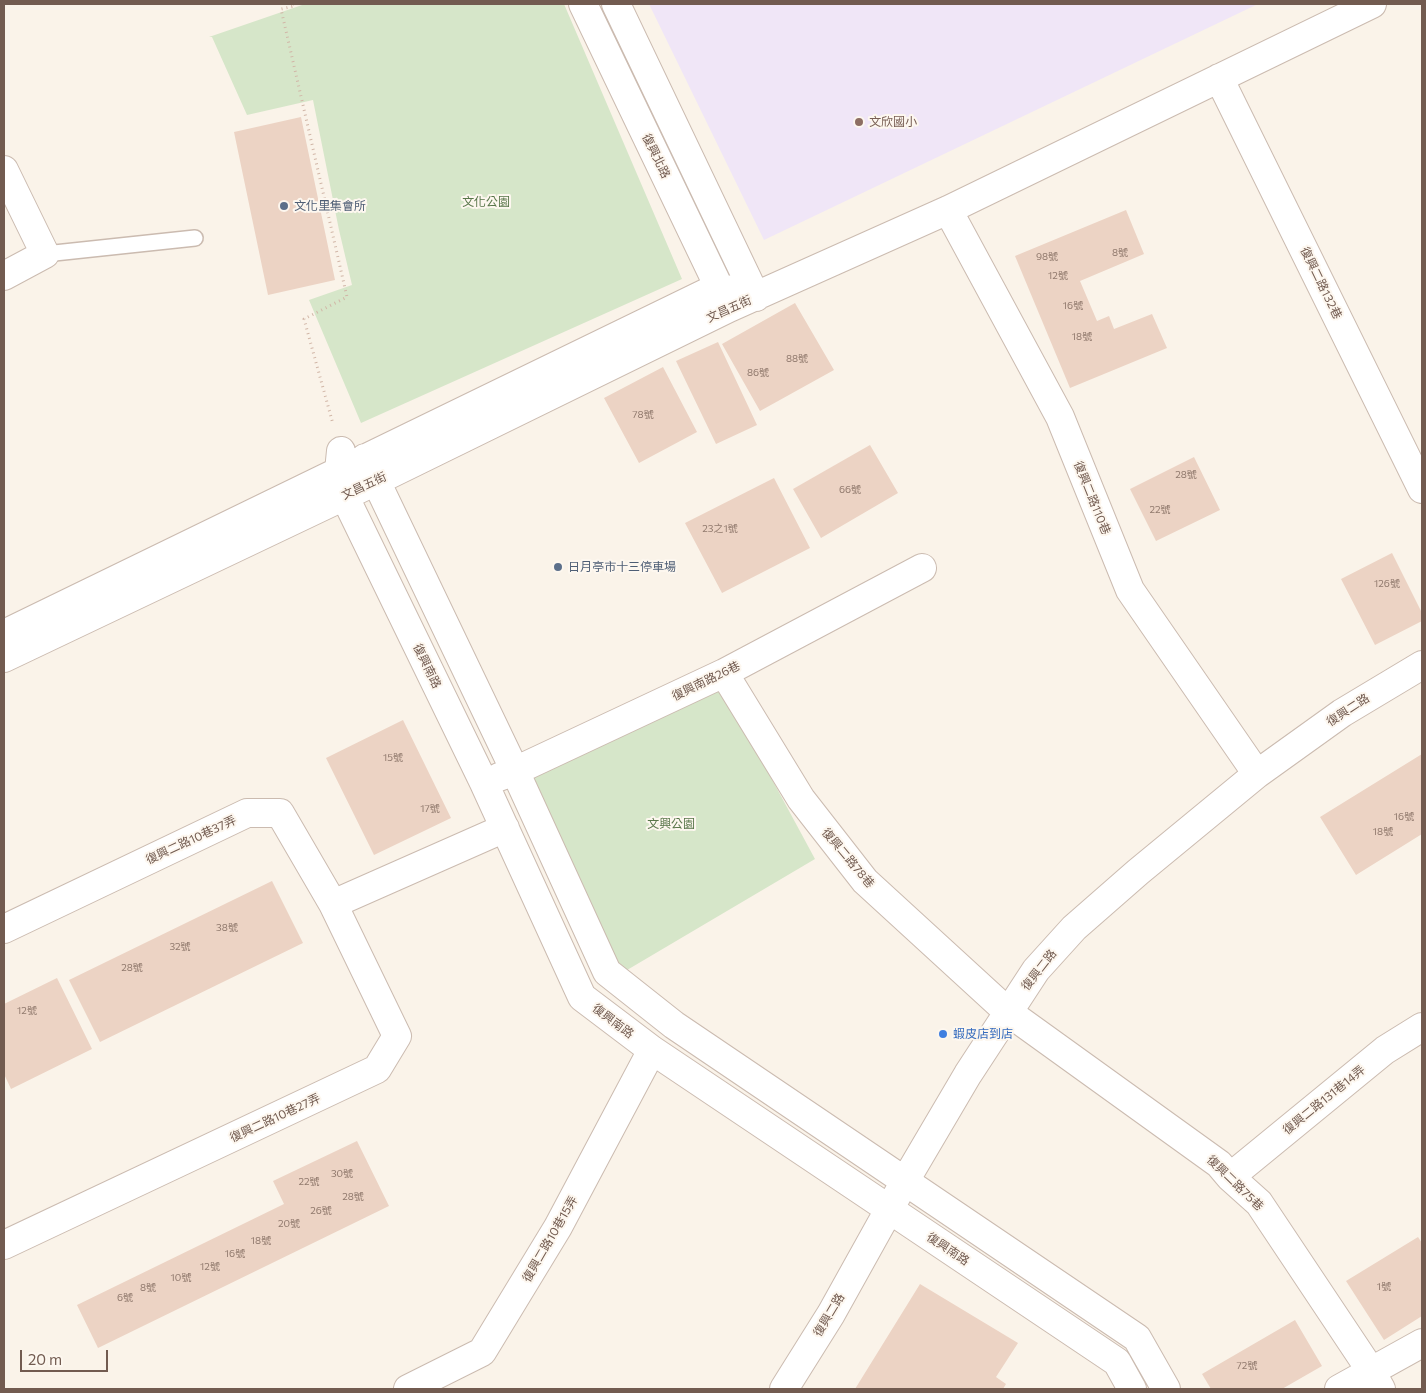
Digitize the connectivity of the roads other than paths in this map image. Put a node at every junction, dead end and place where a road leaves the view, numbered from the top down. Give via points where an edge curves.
1 (583, 4) edge
2 (616, 4) edge
3 (1372, 4) edge
4 (1219, 78) junction
5 (4, 170) edge
6 (948, 210) junction
7 (195, 238) dead end
8 (24, 265) edge
9 (756, 297) junction
10 (723, 298) junction
11 (353, 471) junction
12 (1422, 489) edge
13 (922, 568) dead end
14 (4, 634) edge
15 (4, 658) edge
16 (1422, 665) edge
17 (724, 673) junction
18 (516, 771) junction
19 (1257, 774) junction
20 (484, 783) junction
21 (505, 828) junction
22 (333, 904) junction
23 (4, 929) edge
24 (1008, 1012) junction
25 (1422, 1027) edge
26 (652, 1050) junction
27 (1230, 1176) junction
28 (905, 1181) junction
29 (889, 1209) junction
30 (996, 1242) junction
31 (4, 1245) edge
32 (978, 1269) junction
33 (1422, 1343) edge
34 (1376, 1380) edge
35 (408, 1389) edge
36 (784, 1389) edge
37 (1132, 1389) edge
38 (1166, 1389) edge
39 (1339, 1389) edge

1 - 10 street, 復興北路
2 - 9 street
3 - 4 street
4 - 6 street
4 - 12 street, 復興二路132巷
5 - 8 street
6 - 9 street
6 - 19 street, 復興二路110巷 via 1060,418 1130,590
7 - 8 lane
9 - 10 street, 文昌五街
10 - 11 street, 文昌五街
11 - 14 street, 文昌五街
11 - 15 street, 文昌五街
11 - 18 street
11 - 20 street, 復興南路
13 - 17 street, 復興南路26巷
16 - 19 street, 復興二路 via 1342,713
17 - 18 street, 復興南路26巷
17 - 24 street, 復興二路78巷 via 800,799 865,881
18 - 20 street, 復興南路26巷
18 - 28 street via 607,972 674,1025
19 - 24 street, 復興二路 via 1074,928 1036,970
20 - 21 street, 復興南路
21 - 22 street
21 - 26 street, 復興南路 via 582,997
22 - 23 street, 復興二路10巷37弄 via 280,813 247,813
22 - 31 street, 復興二路10巷27弄 via 397,1036 377,1070
24 - 27 street, 復興二路75巷 via 1219,1164
24 - 28 street, 復興二路
25 - 27 street, 復興二路131巷14弄 via 1385,1050
26 - 29 street, 復興南路
26 - 35 street, 復興二路10巷15弄 via 558,1227 482,1352
27 - 34 street, 復興二路75巷 via 1259,1204
28 - 29 street, 復興二路
28 - 30 street
29 - 32 street, 復興南路
29 - 36 street, 復興二路
30 - 32 street
30 - 38 street via 1137,1338
32 - 37 street, 復興南路 via 1117,1362
33 - 34 street
34 - 39 street

